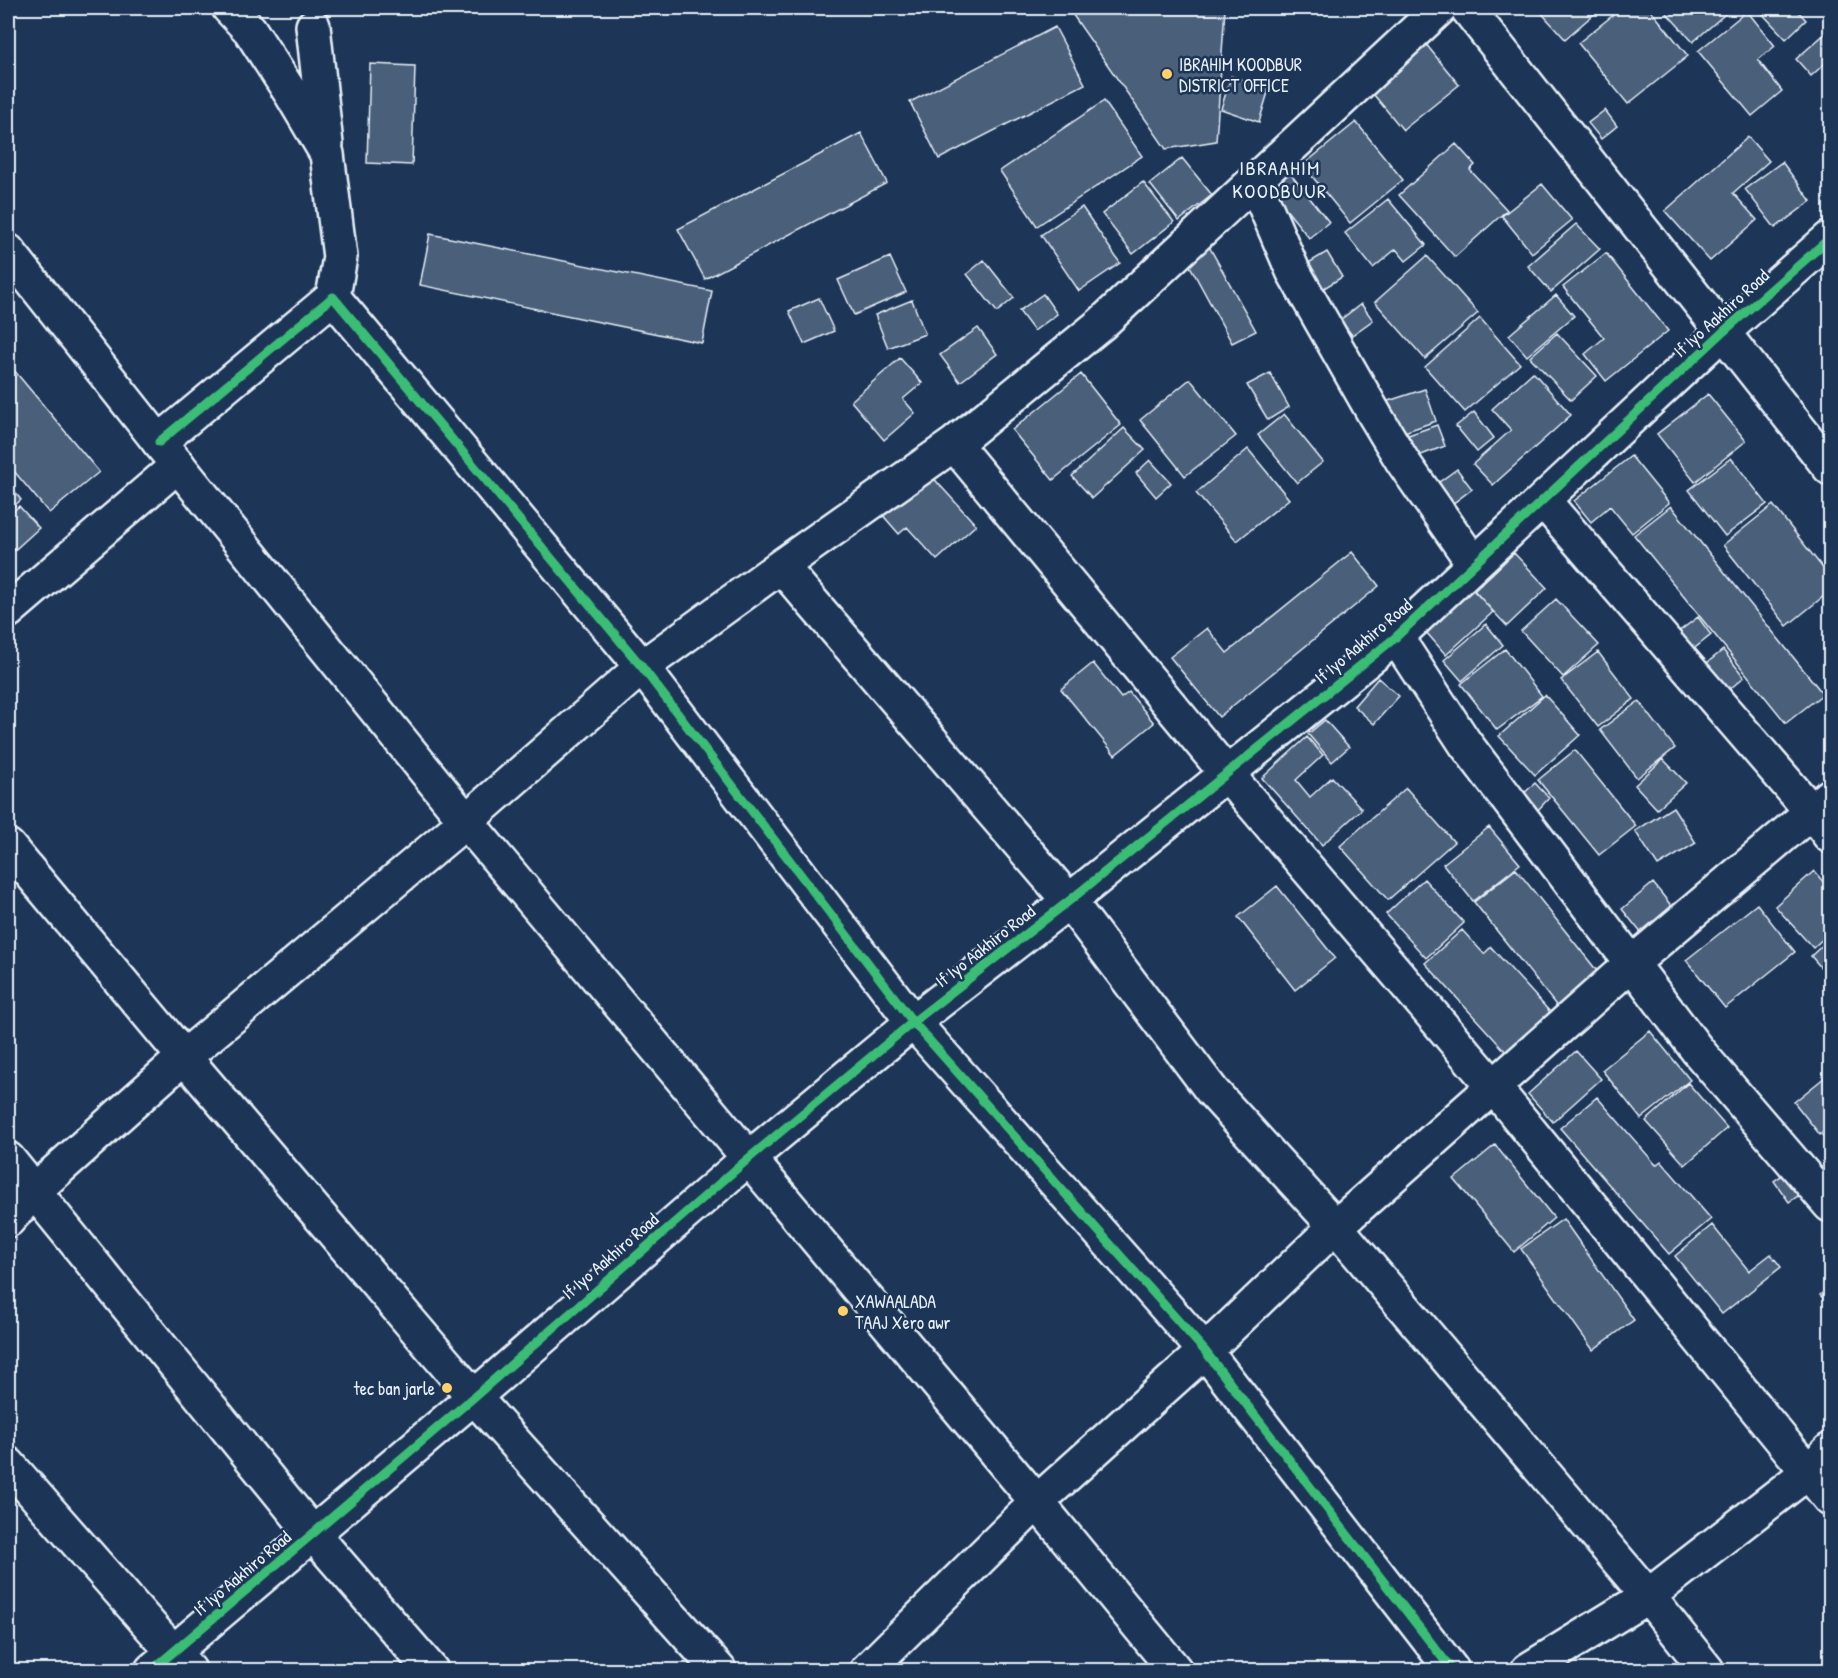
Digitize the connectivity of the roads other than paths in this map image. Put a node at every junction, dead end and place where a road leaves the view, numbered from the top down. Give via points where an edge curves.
1 (229, 8) edge
2 (1440, 8) edge
3 (1467, 8) edge
4 (313, 27) dead end
5 (327, 154) junction
6 (1254, 180) junction
7 (1830, 238) edge
8 (8, 251) edge
9 (333, 297) junction
10 (1723, 332) junction
11 (954, 444) junction
12 (169, 453) junction
13 (1830, 468) edge
14 (1543, 500) junction
15 (1474, 564) junction
16 (781, 566) junction
17 (8, 611) edge
18 (1396, 637) junction
19 (642, 667) junction
20 (1227, 774) junction
21 (1824, 814) edge
22 (466, 821) junction
23 (8, 846) edge
24 (1069, 901) junction
25 (1631, 964) junction
26 (913, 1022) junction
27 (184, 1057) junction
28 (1493, 1086) junction
29 (749, 1158) junction
30 (8, 1159) edge
31 (34, 1191) junction
32 (1830, 1205) edge
33 (8, 1220) edge
34 (1335, 1226) junction
35 (1204, 1351) junction
36 (474, 1397) junction
37 (1819, 1461) edge
38 (8, 1464) edge
39 (1830, 1498) edge
40 (1037, 1502) junction
41 (313, 1534) junction
42 (1647, 1596) junction
43 (171, 1664) edge
44 (431, 1671) edge
45 (719, 1671) edge
46 (867, 1671) edge
47 (1175, 1671) edge
48 (1452, 1671) edge
49 (1528, 1671) edge
50 (1707, 1671) edge

1 - 5 street via 250,30
2 - 6 street
3 - 10 street
4 - 5 street
5 - 9 street via 340,257
6 - 11 street via 1101,324
6 - 15 street via 1293,271 1376,417 1408,471
7 - 10 street, If Iyo Aakhiro Road
8 - 12 street
9 - 12 street
9 - 19 street
10 - 13 street
10 - 14 street, If Iyo Aakhiro Road
11 - 16 street
11 - 20 street
12 - 17 street
12 - 22 street
14 - 15 street, If Iyo Aakhiro Road
14 - 21 street
15 - 18 street, If Iyo Aakhiro Road
16 - 19 street
16 - 24 street
18 - 20 street, If Iyo Aakhiro Road
18 - 25 street via 1465,743
19 - 22 street
19 - 26 street
20 - 24 street, If Iyo Aakhiro Road
20 - 28 street
21 - 25 street
22 - 27 street
22 - 29 street
23 - 27 street
24 - 26 street, If Iyo Aakhiro Road
24 - 34 street via 1212,1091
25 - 28 street
25 - 32 street via 1698,1051
26 - 29 street, If Iyo Aakhiro Road
26 - 35 street
27 - 31 street
27 - 36 street
28 - 34 street
28 - 37 street
29 - 36 street, If Iyo Aakhiro Road
29 - 40 street
30 - 31 street
31 - 33 street
31 - 41 street
34 - 35 street
34 - 42 street
35 - 40 street
35 - 48 street
36 - 41 street, If Iyo Aakhiro Road
36 - 45 street
37 - 39 street
37 - 42 street
38 - 43 street
40 - 46 street
40 - 47 street
41 - 43 street, If Iyo Aakhiro Road
41 - 44 street
42 - 49 street
42 - 50 street

